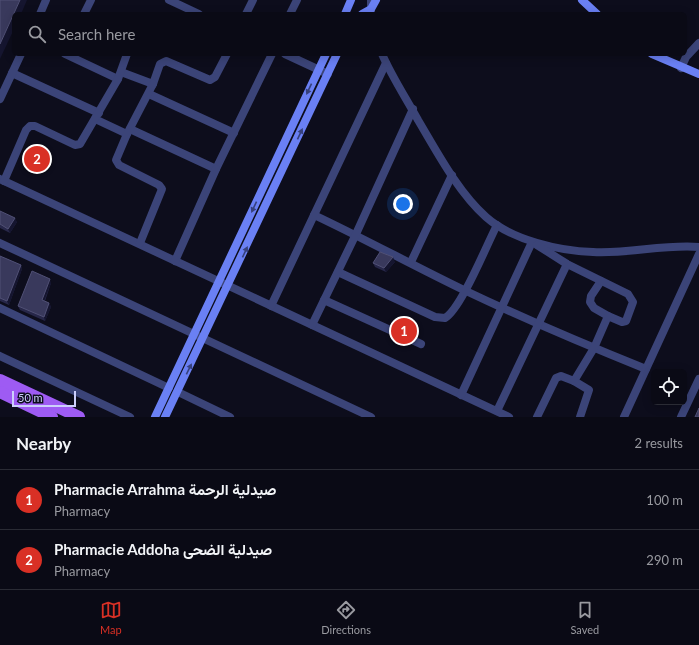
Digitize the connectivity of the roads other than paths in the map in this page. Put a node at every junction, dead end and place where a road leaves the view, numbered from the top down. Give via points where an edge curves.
1 (46, 0) edge
2 (91, 0) edge
3 (169, 0) edge
4 (253, 0) edge
5 (297, 0) edge
6 (351, 0) edge
7 (371, 0) edge
8 (376, 0) edge
9 (582, 0) edge
10 (41, 12) edge
11 (85, 12) edge
12 (195, 12) edge
13 (247, 12) edge
14 (291, 12) edge
15 (345, 12) edge
16 (371, 12) edge
17 (595, 12) edge
18 (699, 43) edge
19 (20, 56) edge
20 (70, 56) edge
21 (126, 56) edge
22 (226, 56) edge
23 (271, 56) edge
24 (289, 56) edge
25 (325, 56) edge
26 (336, 56) edge
27 (383, 56) edge
28 (656, 56) edge
29 (687, 56) edge
30 (687, 56) edge
31 (386, 63) junction
32 (681, 68) junction
33 (318, 70) junction
34 (698, 72) edge
35 (12, 73) junction
36 (328, 74) junction
37 (120, 75) junction
38 (153, 84) junction
39 (149, 94) junction
40 (0, 99) edge
41 (412, 110) junction
42 (97, 116) junction
43 (128, 132) junction
44 (234, 133) junction
45 (216, 170) junction
46 (452, 175) junction
47 (2, 180) edge
48 (314, 215) junction
49 (497, 225) junction
50 (356, 234) junction
51 (530, 241) junction
52 (0, 243) edge
53 (140, 243) junction
54 (699, 247) edge
55 (699, 254) edge
56 (175, 261) junction
57 (411, 262) junction
58 (567, 264) junction
59 (338, 272) junction
60 (601, 281) junction
61 (219, 282) junction
62 (228, 286) junction
63 (465, 290) junction
64 (324, 300) junction
65 (271, 306) junction
66 (0, 308) edge
67 (503, 308) junction
68 (608, 316) junction
69 (540, 324) junction
70 (312, 325) junction
71 (195, 335) junction
72 (204, 339) junction
73 (421, 344) dead end
74 (594, 348) junction
75 (0, 356) edge
76 (646, 369) junction
77 (699, 379) edge
78 (0, 380) edge
79 (574, 381) junction
80 (170, 388) junction
81 (0, 392) edge
82 (178, 392) junction
83 (461, 395) junction
84 (497, 411) junction
85 (52, 417) edge
86 (78, 417) edge
87 (130, 417) edge
88 (155, 417) edge
89 (165, 417) edge
90 (230, 417) edge
91 (371, 417) edge
92 (509, 417) edge
93 (537, 417) edge
94 (580, 417) edge
95 (624, 417) edge
96 (681, 417) edge

1 - 10 street
2 - 11 street
3 - 12 street
4 - 13 street
5 - 14 street
6 - 15 street
7 - 16 street
8 - 16 street
9 - 17 street
18 - 29 street
19 - 35 street
20 - 37 street
21 - 37 street
22 - 38 street via 215,77 210,80 163,61
23 - 44 street
24 - 33 street
25 - 33 street
26 - 36 street
27 - 31 street
28 - 32 street
30 - 32 street
31 - 41 street
31 - 48 street
32 - 34 street
33 - 36 street
33 -> 61 street
35 - 40 street
35 - 42 street
62 -> 36 street
37 - 38 street
37 - 42 street
38 - 39 street
39 - 43 street
39 - 44 street
41 - 46 street
41 - 50 street
42 - 43 street
42 - 47 street via 82,142 77,145 35,126 28,127
43 - 45 street
43 - 53 street via 116,157 117,163 162,189
44 - 45 street
45 - 56 street
46 - 49 street via 479,210
46 - 57 street
47 - 53 street
48 - 50 street
48 - 65 street
49 - 51 street
49 - 63 street
50 - 57 street
50 - 59 street
51 - 54 street via 592,252
51 - 58 street
51 - 67 street
52 - 71 street
53 - 56 street
55 - 76 street
56 - 61 street
57 - 63 street
58 - 60 street
58 - 69 street
59 - 63 street via 439,318 449,316
59 - 64 street
60 - 68 street via 590,302 594,308
60 - 68 street via 632,297 633,302 626,321 622,322
61 - 62 street
61 - 71 street
62 - 65 street
62 - 72 street
63 - 67 street
64 - 70 street
64 - 73 street
65 - 70 street
66 - 80 street
67 - 69 street
67 - 83 street
68 - 74 street
69 - 74 street
69 - 84 street
70 - 83 street
71 - 72 street
71 - 80 street
82 -> 72 street
72 - 91 street
74 - 76 street
74 - 79 street
75 - 87 street
76 - 95 street
77 - 96 street
78 - 86 main road
79 - 93 street via 561,376 556,378
79 - 94 street via 589,390
80 - 88 street
81 - 85 main road
82 - 89 street
82 - 90 street
83 - 84 street
84 - 92 street

